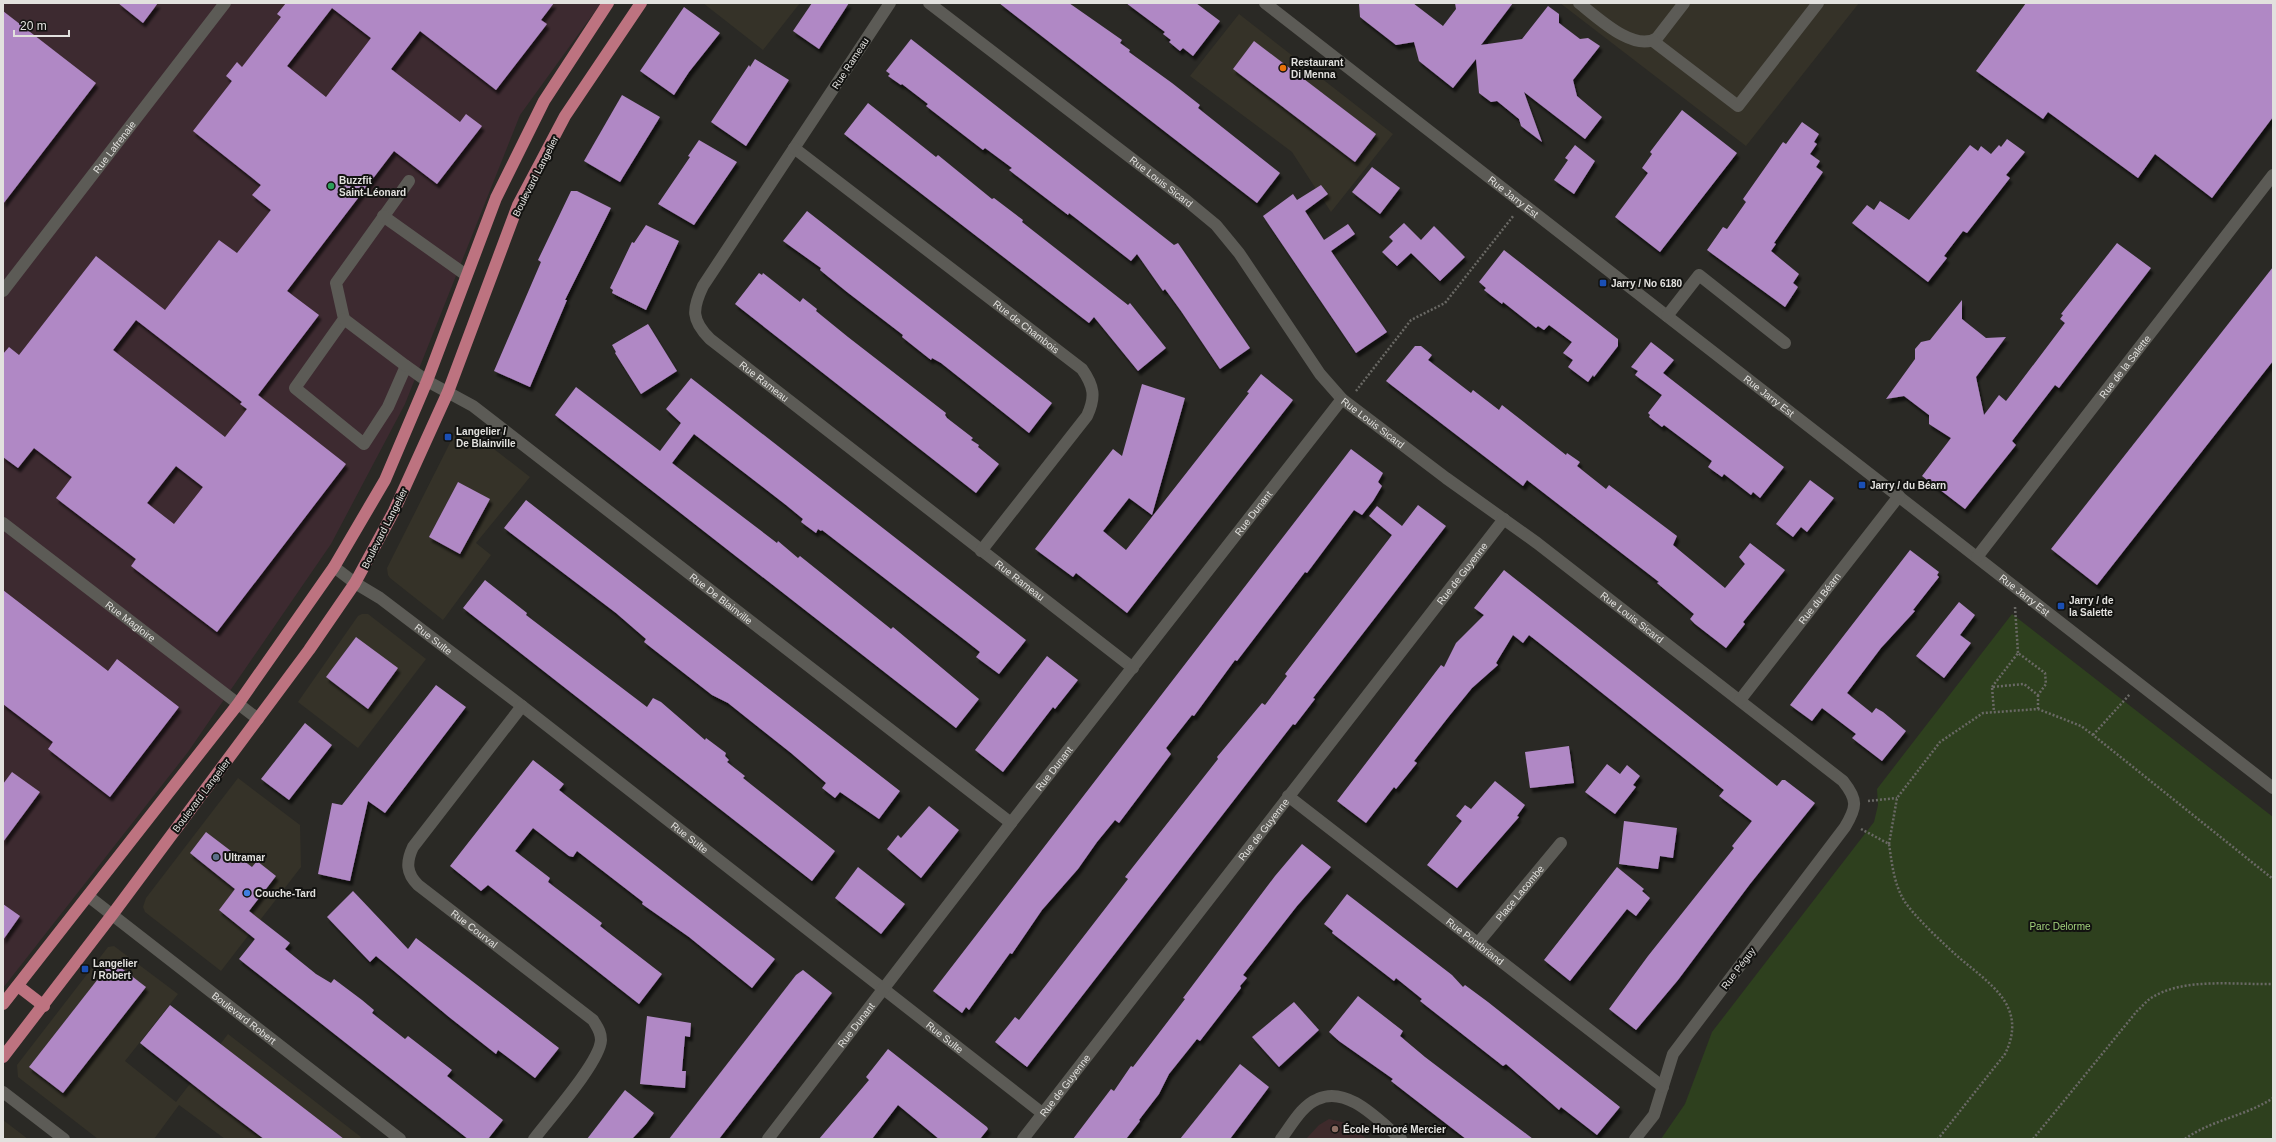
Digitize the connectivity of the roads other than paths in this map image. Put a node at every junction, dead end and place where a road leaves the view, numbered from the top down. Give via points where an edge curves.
1 (225, 3) edge
2 (608, 3) edge
3 (641, 3) edge
4 (890, 3) edge
5 (929, 3) edge
6 (1265, 3) edge
7 (1579, 3) edge
8 (1684, 3) edge
9 (1818, 3) edge
10 (1653, 41) junction
11 (794, 148) junction
12 (2273, 175) edge
13 (409, 180) dead end
14 (383, 216) junction
15 (466, 275) junction
16 (3, 291) edge
17 (1667, 316) junction
18 (344, 319) junction
19 (1786, 343) dead end
20 (406, 366) junction
21 (427, 381) junction
22 (448, 392) junction
23 (1345, 401) junction
24 (1899, 496) junction
25 (1504, 520) junction
26 (3, 523) edge
27 (981, 551) junction
28 (1977, 557) junction
29 (334, 567) junction
30 (355, 583) junction
31 (1133, 668) junction
32 (1740, 700) junction
33 (238, 704) junction
34 (522, 706) junction
35 (258, 719) junction
36 (2273, 788) edge
37 (1288, 796) junction
38 (1855, 803) joint
39 (1011, 823) junction
40 (1561, 844) dead end
41 (88, 896) junction
42 (112, 915) junction
43 (1478, 943) junction
44 (18, 986) junction
45 (884, 989) junction
46 (3, 1004) edge
47 (44, 1006) junction
48 (3, 1057) edge
49 (1663, 1087) junction
50 (3, 1092) edge
51 (1042, 1113) junction
52 (64, 1139) edge
53 (400, 1139) edge
54 (534, 1139) edge
55 (768, 1139) edge
56 (1023, 1139) edge
57 (1281, 1139) edge
58 (1401, 1139) edge
59 (1635, 1139) edge

1 - 16 street, Rue Lafrenaie
2 - 15 main road, Boulevard Langelier via 544,102 496,198
3 - 22 main road, Boulevard Langelier via 565,116 518,205
4 - 11 street, Rue Rameau
5 - 23 street, Rue Louis Sicard via 1216,225 1239,253 1320,374
6 - 17 street, Rue Jarry Est
7 - 10 street via 1630,39
8 - 10 street
9 - 10 street via 1738,106
11 - 27 street, Rue Rameau via 703,286 696,301 694,316 700,329
11 - 27 street, Rue de Chambois via 1082,368 1090,380 1094,392 1087,416
12 - 28 street, Rue de la Salette
13 - 14 street
14 - 15 street
14 - 18 street via 336,283
15 - 21 main road, Boulevard Langelier
17 - 19 street via 1699,275
17 - 24 street, Rue Jarry Est
18 - 20 street, Rue De Blainville
18 - 20 street via 296,388 364,444 388,407
20 - 21 street, Rue De Blainville
21 - 22 street, Rue De Blainville
21 - 29 main road, Boulevard Langelier via 385,480
22 - 30 main road, Boulevard Langelier via 394,511
22 - 39 street, Rue De Blainville via 479,411
23 - 25 street, Rue Louis Sicard
23 - 31 street, Rue Dunant
24 - 28 street, Rue Jarry Est
24 - 32 street, Rue du Béarn
25 - 32 street, Rue Louis Sicard
25 - 37 street, Rue de Guyenne
26 - 33 street, Rue Magloire
27 - 31 street, Rue Rameau
28 - 36 street, Rue Jarry Est
29 - 30 street, Rue Sulte
29 - 33 main road, Boulevard Langelier
30 - 34 street, Rue Sulte via 380,598
30 - 35 main road, Boulevard Langelier
31 - 39 street, Rue Dunant
32 - 38 street, Rue Louis Sicard via 1843,781 1852,793
33 - 35 street, Rue Magloire
33 - 41 main road, Boulevard Langelier
34 - 45 street, Rue Sulte
34 - 54 street, Rue Courval via 413,846 407,869 418,885 593,1020 600,1029 601,1040 593,1061
35 - 42 main road, Boulevard Langelier
37 - 43 street, Rue Pontbriand
37 - 51 street, Rue de Guyenne
38 - 49 street, Rue Péguy via 1848,822 1673,1054
39 - 45 street, Rue Dunant
40 - 43 street, Place Lacombe
41 - 42 street, Boulevard Robert
41 - 44 main road, Boulevard Langelier
42 - 47 main road, Boulevard Langelier
42 - 53 street, Boulevard Robert
43 - 49 street, Rue Pontbriand
44 - 46 main road, Boulevard Langelier
44 - 47 main road
45 - 51 street, Rue Sulte
45 - 55 street, Rue Dunant
47 - 48 main road, Boulevard Langelier
49 - 59 street, Rue Péguy via 1654,1115
50 - 52 street
51 - 56 street, Rue de Guyenne
57 - 58 street via 1303,1110 1317,1099 1335,1095 1351,1100

